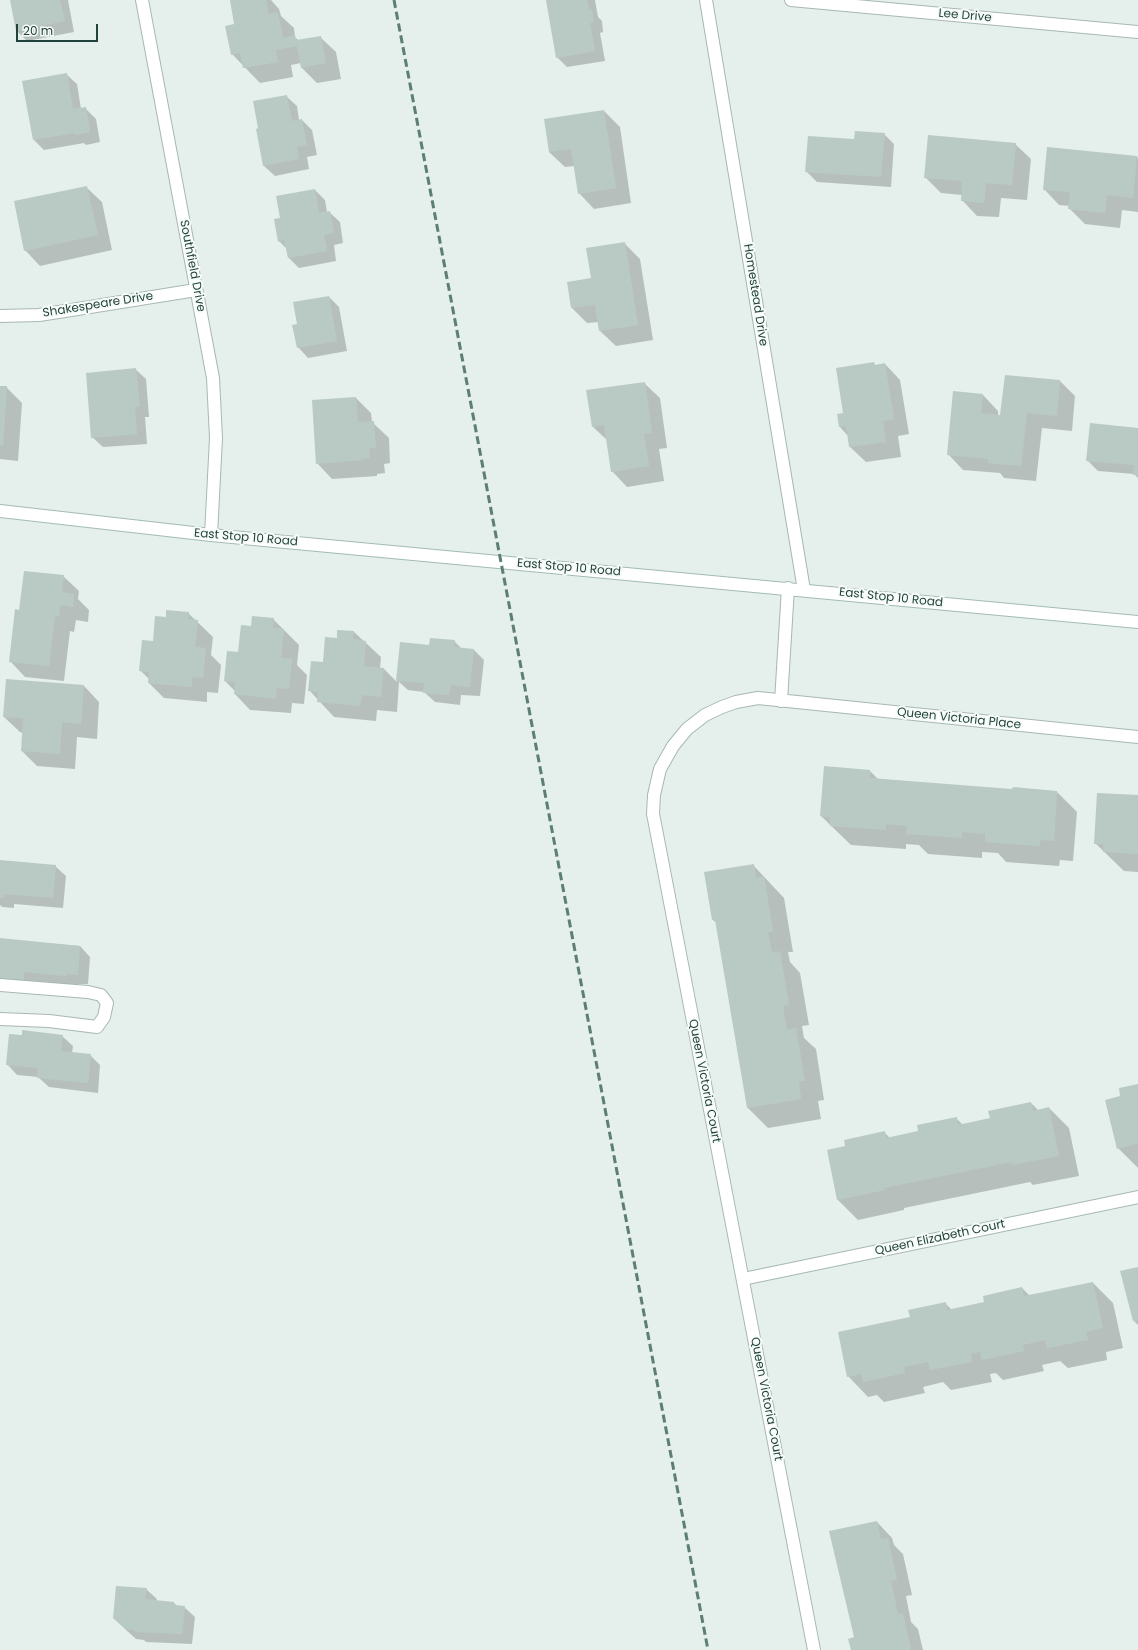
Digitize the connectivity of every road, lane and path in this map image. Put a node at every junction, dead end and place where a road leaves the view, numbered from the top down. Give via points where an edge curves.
1 (142, 0) edge
2 (706, 0) edge
3 (792, 0) edge
4 (1138, 32) edge
5 (196, 290) junction
6 (0, 316) edge
7 (0, 512) edge
8 (211, 534) junction
9 (788, 588) junction
10 (804, 590) junction
11 (1138, 622) edge
12 (781, 701) junction
13 (1138, 737) edge
14 (0, 985) edge
15 (0, 1019) edge
16 (1138, 1197) edge
17 (743, 1279) junction
18 (814, 1650) edge

1 - 5 street, Southfield Drive
2 - 10 street, Homestead Drive
3 - 4 street, Lee Drive
5 - 6 street, Shakespeare Drive via 65,311
5 - 8 street, Southfield Drive via 210,355 216,414
7 - 8 street, East Stop 10 Road
8 - 9 street, East Stop 10 Road
9 - 10 street, East Stop 10 Road
9 - 12 street
10 - 11 street, East Stop 10 Road
12 - 13 street, Queen Victoria Place
12 - 17 street, Queen Victoria Court via 758,698 736,702 705,715 687,729 673,746 662,766 654,795 653,814
14 - 15 street via 88,992 101,995 107,1003 104,1017 96,1027 49,1021
16 - 17 street, Queen Elizabeth Court
17 - 18 street, Queen Victoria Court

